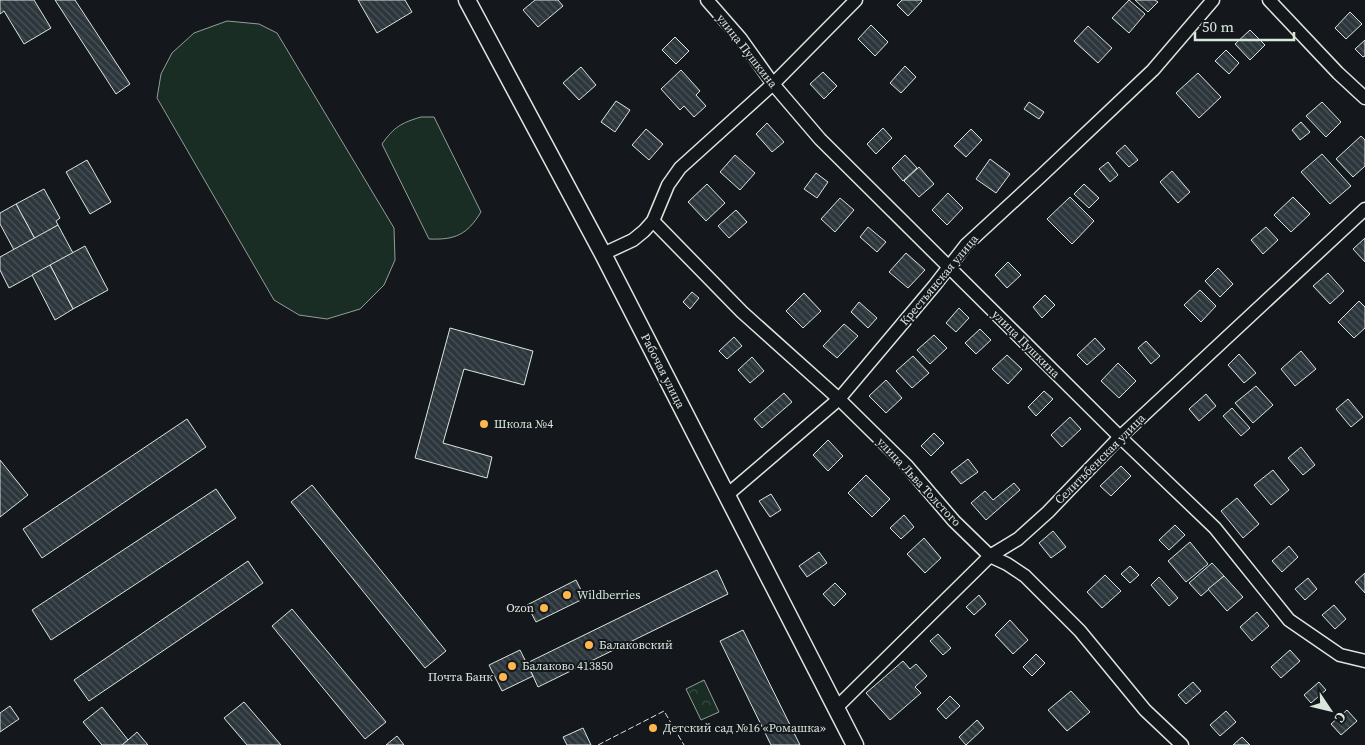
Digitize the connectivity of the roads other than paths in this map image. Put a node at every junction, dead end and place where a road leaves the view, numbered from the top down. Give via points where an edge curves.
1 (706, 0) edge
2 (856, 0) edge
3 (1213, 0) edge
4 (1269, 0) edge
5 (470, 1) edge
6 (773, 84) junction
7 (1365, 98) edge
8 (1365, 209) edge
9 (653, 220) junction
10 (603, 254) junction
11 (948, 267) junction
12 (839, 399) junction
13 (1120, 437) junction
14 (727, 495) junction
15 (990, 556) junction
16 (1365, 661) edge
17 (836, 708) junction
18 (855, 745) edge
19 (1182, 745) edge

1 - 6 street, улица Пушкина via 741,39
2 - 6 street
3 - 11 street, Крестьянская улица via 1153,70 966,245
4 - 7 street
5 - 10 street, Рабочая улица
6 - 9 street via 680,168 668,185
6 - 11 street, улица Пушкина via 820,139
8 - 13 street, Селитьбенская улица
9 - 10 street via 633,240
9 - 12 street, улица Льва Толстого via 742,312
10 - 14 street, Рабочая улица
11 - 12 street, Крестьянская улица
11 - 13 street, улица Пушкина
12 - 14 street, Крестьянская улица
12 - 15 street, улица Льва Толстого via 906,465 954,521
13 - 15 street, Селитьбенская улица via 1048,512 1018,539
13 - 16 street, улица Пушкина via 1215,528 1289,620 1340,655
14 - 17 street, Рабочая улица
15 - 17 street, Селитьбенская улица
15 - 19 street, улица Льва Толстого via 1025,576 1080,631 1144,710
17 - 18 street, Рабочая улица

